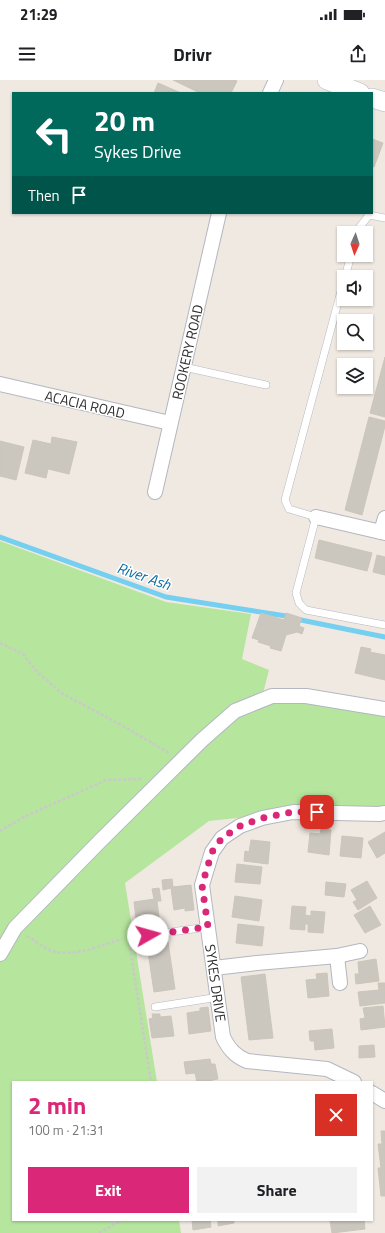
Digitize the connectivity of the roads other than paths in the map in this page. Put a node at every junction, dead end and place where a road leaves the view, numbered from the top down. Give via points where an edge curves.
1 (276, 80) edge
2 (327, 80) edge
3 (270, 92) edge
4 (357, 92) edge
5 (373, 98) edge
6 (385, 102) edge
7 (220, 214) edge
8 (385, 218) edge
9 (361, 226) edge
10 (337, 306) edge
11 (184, 367) junction
12 (0, 384) edge
13 (266, 386) dead end
14 (170, 423) junction
15 (155, 492) dead end
16 (316, 517) junction
17 (385, 518) edge
18 (383, 533) edge
19 (385, 625) edge
20 (385, 709) edge
21 (385, 813) edge
22 (208, 927) junction
23 (131, 937) road end
24 (360, 951) dead end
25 (0, 954) edge
26 (337, 956) junction
27 (214, 968) junction
28 (340, 983) dead end
29 (219, 997) junction
30 (155, 1007) dead end
31 (350, 1081) edge
32 (373, 1094) edge
33 (385, 1101) edge

1 - 3 street
2 - 4 street
5 - 6 street
7 - 11 street, ROOKERY ROAD
8 - 9 lane via 369,215
10 - 16 lane via 285,500 289,509
11 - 13 lane
11 - 14 street, ROOKERY ROAD
12 - 14 street, ACACIA ROAD
14 - 15 street, ROOKERY ROAD
16 - 18 street
16 - 19 lane via 296,593 299,603 306,610
17 - 18 street
20 - 25 street via 306,696 272,696 235,711 159,782 15,928
21 - 22 street, SYKES DRIVE via 293,812 262,818 240,826 222,838 212,852 202,885
22 - 23 lane
22 - 27 street, SYKES DRIVE
24 - 26 street
26 - 27 street
26 - 28 street
27 - 29 street, SYKES DRIVE
29 - 30 lane
29 - 31 street, SYKES DRIVE via 223,1037 229,1049 239,1057 247,1062 327,1069
32 - 33 street

